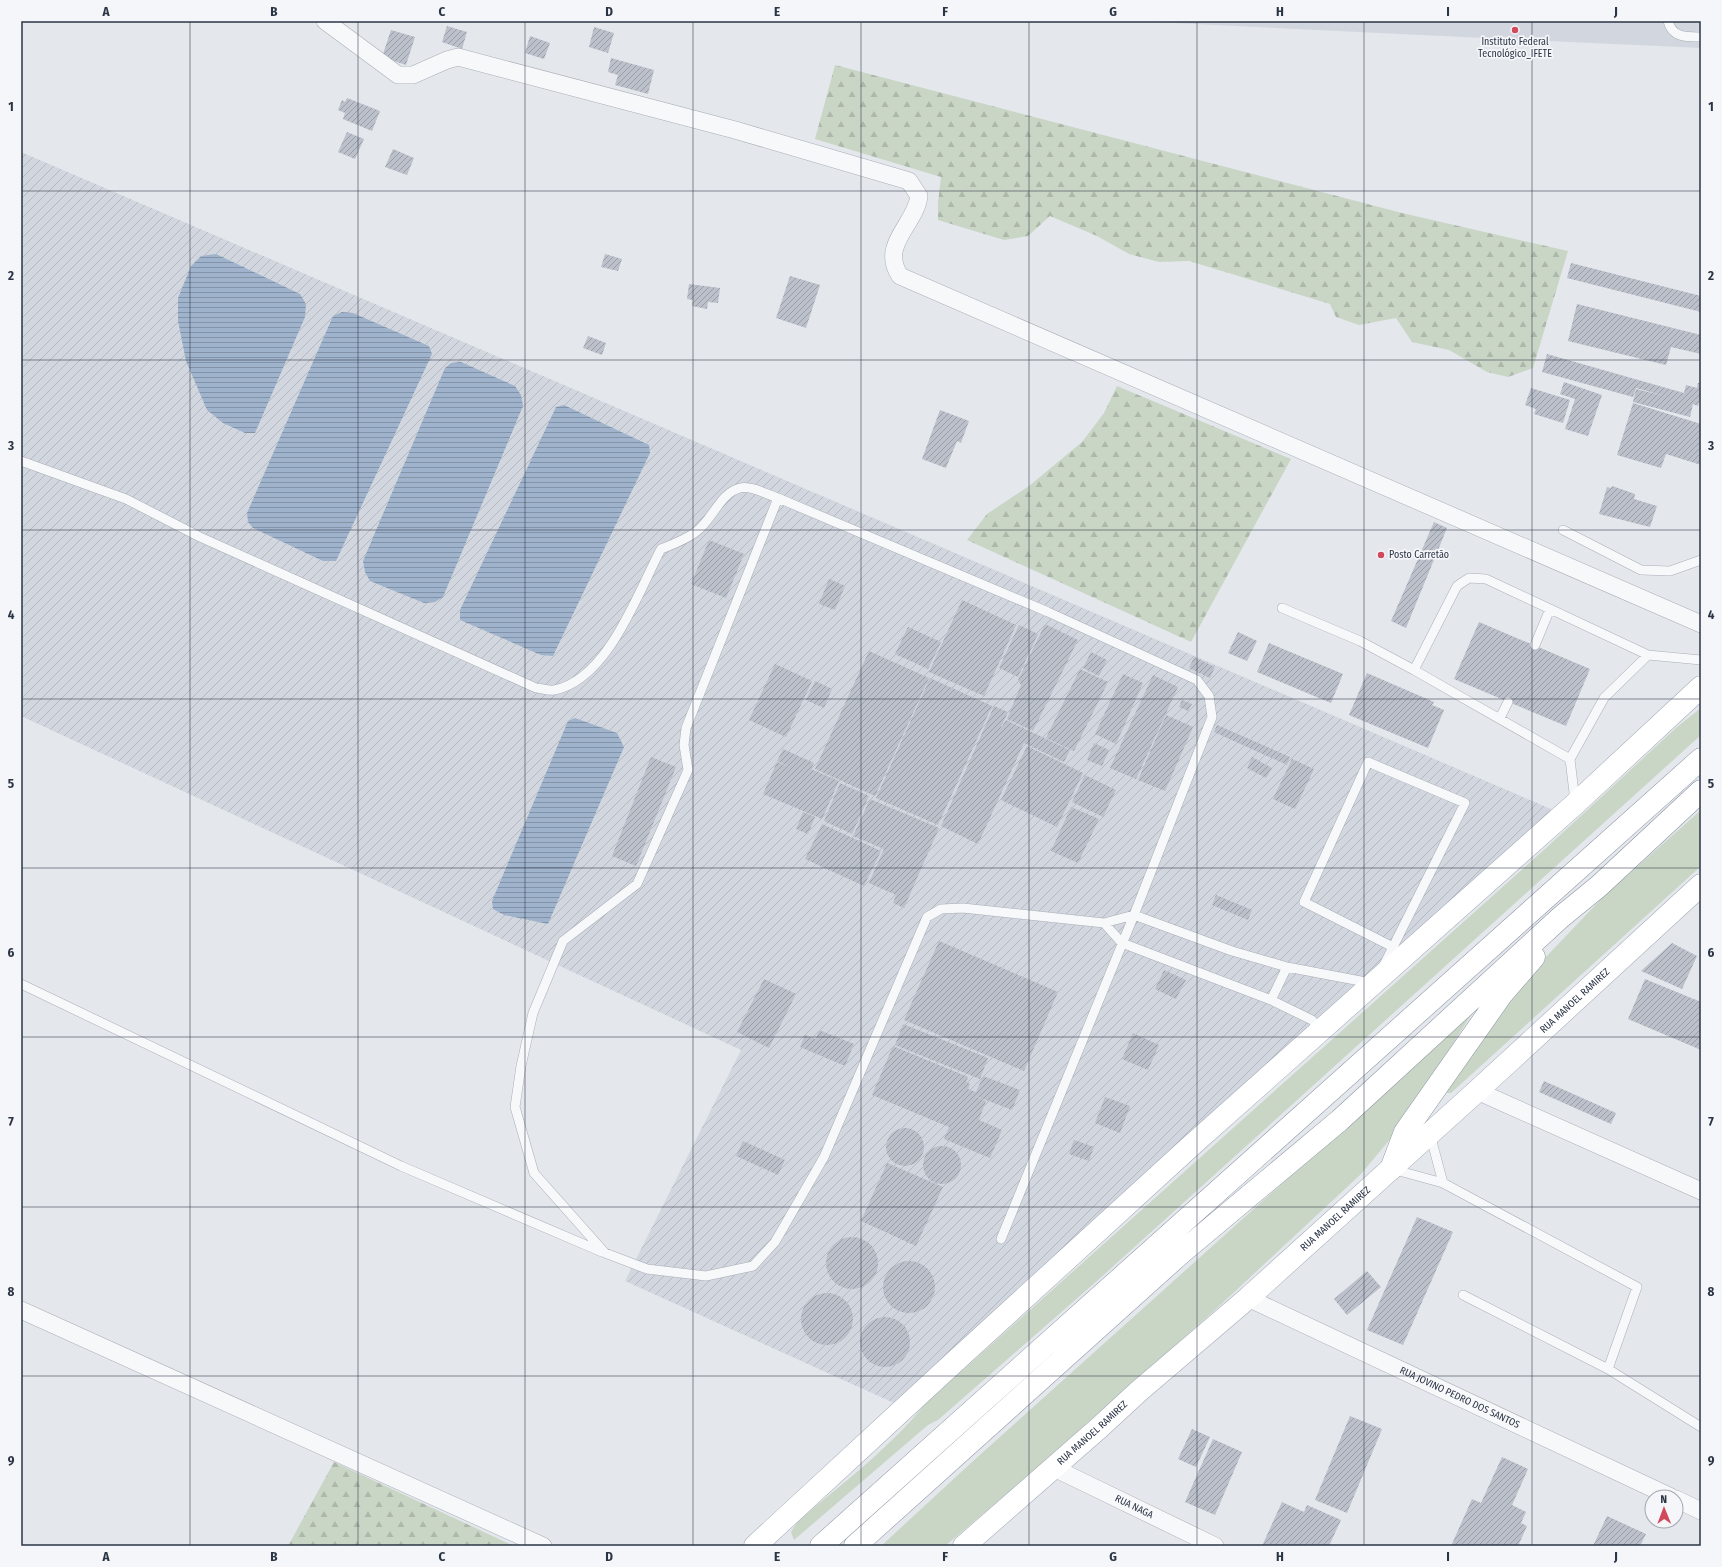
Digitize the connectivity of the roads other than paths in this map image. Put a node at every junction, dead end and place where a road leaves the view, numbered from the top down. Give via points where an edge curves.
1 (325, 21) edge
2 (1668, 21) edge
3 (1701, 37) edge
4 (21, 461) edge
5 (778, 498) junction
6 (1563, 530) dead end
7 (1701, 560) edge
8 (1282, 608) dead end
9 (1550, 609) junction
10 (1701, 624) edge
11 (1535, 645) dead end
12 (1648, 655) junction
13 (1701, 660) edge
14 (1414, 670) junction
15 (1701, 687) edge
16 (1508, 702) dead end
17 (1500, 718) junction
18 (1570, 758) junction
19 (1701, 759) edge
20 (1701, 791) edge
21 (1575, 804) junction
22 (1697, 893) edge
23 (1134, 915) junction
24 (1561, 917) junction
25 (1104, 923) junction
26 (1122, 943) junction
27 (1393, 947) junction
28 (1287, 967) junction
29 (21, 984) edge
30 (1375, 984) junction
31 (1271, 1000) junction
32 (1320, 1030) junction
33 (1477, 1091) junction
34 (1430, 1134) junction
35 (1391, 1169) junction
36 (1443, 1183) junction
37 (1701, 1191) edge
38 (1001, 1239) dead end
39 (605, 1253) junction
40 (1463, 1295) dead end
41 (1248, 1298) junction
42 (21, 1310) edge
43 (1608, 1369) junction
44 (1701, 1427) edge
45 (1054, 1468) junction
46 (1654, 1489) edge
47 (1684, 1503) edge
48 (1701, 1511) edge
49 (543, 1546) edge
50 (756, 1546) edge
51 (821, 1546) edge
52 (855, 1546) edge
53 (964, 1546) edge
54 (1215, 1546) edge

1 - 10 street via 398,74 413,75 458,57 735,130 909,181 919,196 918,205 895,243 895,269 900,276
2 - 3 lane via 1674,33
4 - 5 lane via 126,499 200,537 536,688 553,690 573,682 591,670 618,636 661,549 678,543 698,531 729,493 741,487
5 - 23 lane via 1048,612 1196,680 1209,696 1212,716
5 - 39 lane via 686,728 684,745 688,770 637,884 563,941 533,1013 515,1107 534,1173
6 - 7 lane via 1641,570 1670,571
8 - 14 lane via 1360,641
9 - 11 lane
9 - 12 lane
9 - 14 lane via 1486,579 1469,578 1457,586
12 - 13 lane
12 - 18 lane via 1604,698
14 - 17 lane
15 - 21 main road
16 - 17 lane
17 - 18 lane
18 - 21 lane
19 - 51 main road
20 - 24 main road via 1599,886
21 - 30 main road
22 - 33 main road, RUA MANOEL RAMIREZ
23 - 25 lane
23 - 26 lane
23 - 28 lane via 1232,951
24 - 35 main road via 1558,931 1502,994 1405,1132
24 - 52 main road via 1340,1120 1181,1253
25 - 26 lane
25 - 39 lane via 963,908 941,909 927,917 824,1157 775,1242 752,1266 706,1276 647,1270
26 - 31 lane
26 - 38 lane
27 - 27 lane via 1304,902 1368,762 1465,803
27 - 30 lane
28 - 30 lane
28 - 31 lane
29 - 39 lane via 401,1166
30 - 32 main road
31 - 32 lane via 1312,1020
32 - 50 main road
33 - 34 main road, RUA MANOEL RAMIREZ
33 - 37 street
34 - 35 main road, RUA MANOEL RAMIREZ
34 - 36 lane
35 - 36 lane
35 - 41 main road, RUA MANOEL RAMIREZ
36 - 43 lane via 1637,1287
40 - 43 lane
41 - 45 main road, RUA MANOEL RAMIREZ
41 - 46 street, RUA JOVINO PEDRO DOS SANTOS
42 - 49 street
43 - 44 lane
45 - 53 main road, RUA MANOEL RAMIREZ
45 - 54 street, RUA NAGA
47 - 48 street

